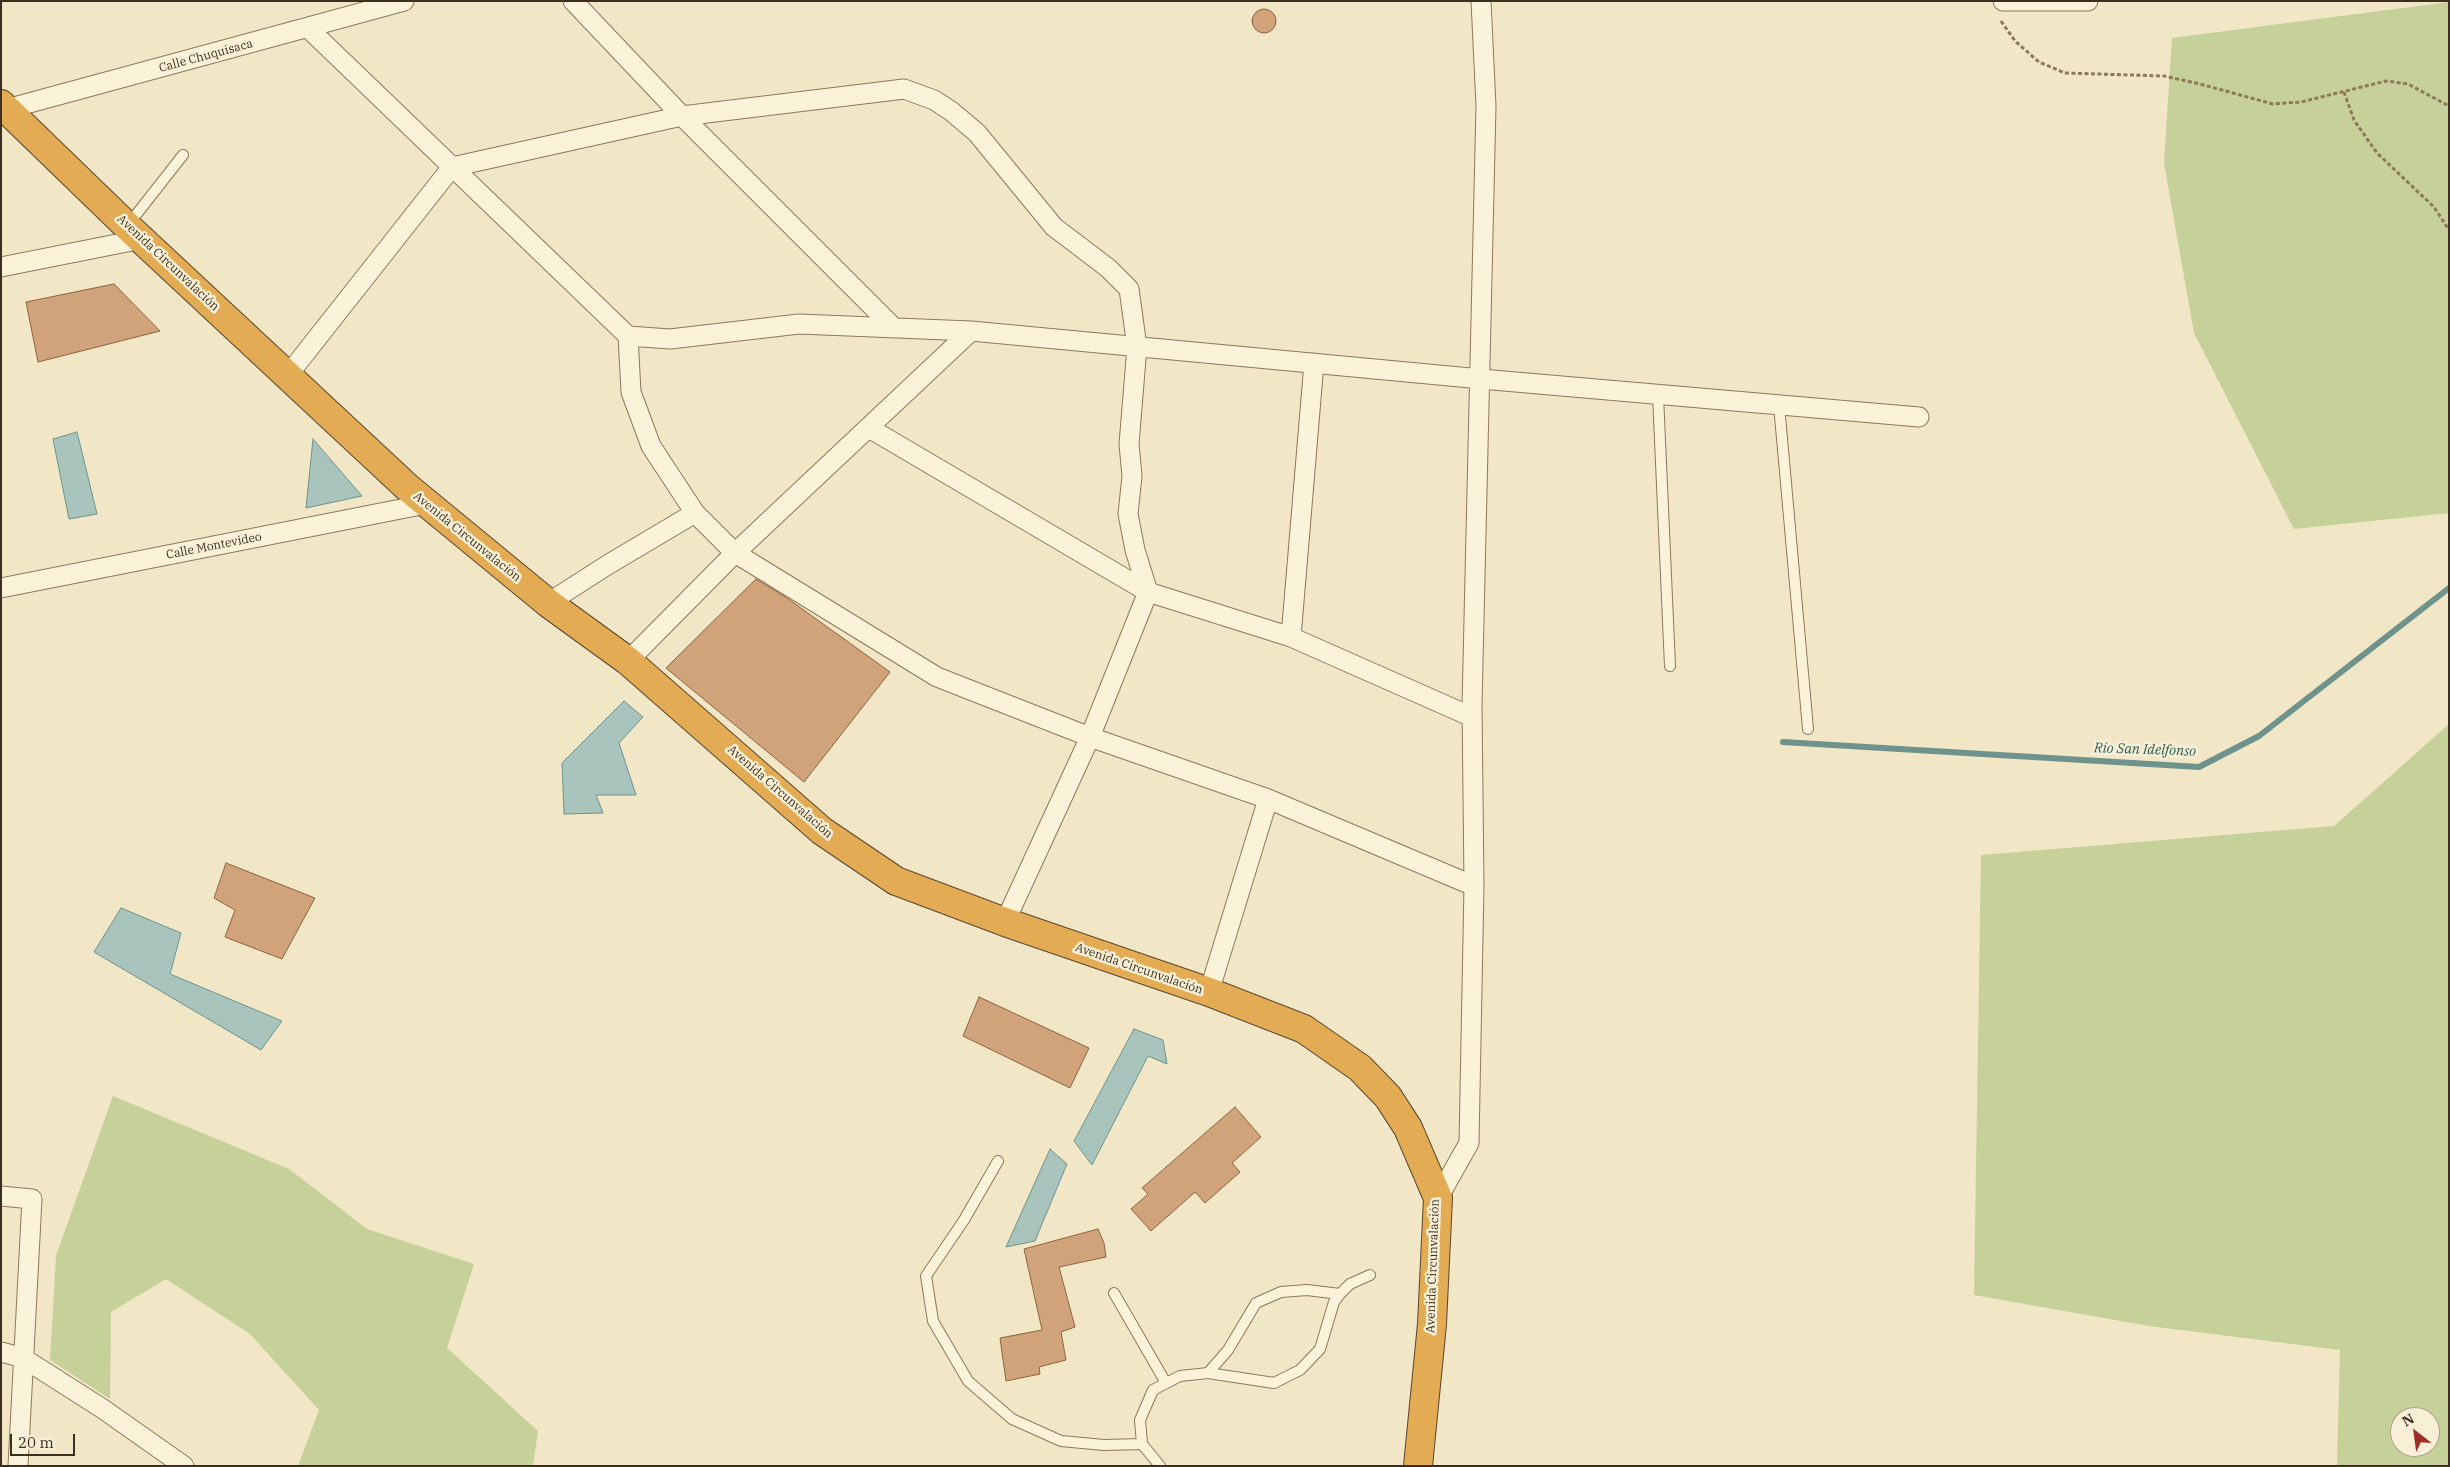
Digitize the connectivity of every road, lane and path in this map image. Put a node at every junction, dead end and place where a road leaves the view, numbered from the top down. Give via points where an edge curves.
1 (404, 1) edge
2 (573, 1) edge
3 (1481, 1) edge
4 (2088, 1) edge
5 (2000, 8) edge
6 (308, 28) junction
7 (2344, 92) junction
8 (2449, 106) edge
9 (4, 107) edge
10 (682, 116) junction
11 (183, 155) dead end
12 (452, 168) junction
13 (2449, 230) edge
14 (135, 232) junction
15 (1, 267) edge
16 (894, 328) junction
17 (971, 331) junction
18 (628, 336) junction
19 (1138, 347) junction
20 (1314, 363) junction
21 (288, 375) junction
22 (1481, 380) junction
23 (1658, 394) junction
24 (1779, 405) junction
25 (1919, 417) dead end
26 (869, 428) junction
27 (426, 504) junction
28 (695, 513) junction
29 (734, 554) junction
30 (1, 588) edge
31 (1148, 592) junction
32 (548, 603) junction
33 (1291, 637) junction
34 (628, 661) junction
35 (1670, 666) dead end
36 (1472, 717) junction
37 (1808, 729) dead end
38 (1090, 737) junction
39 (1268, 799) junction
40 (1474, 886) junction
41 (1005, 922) junction
42 (1209, 992) junction
43 (998, 1161) dead end
44 (1, 1196) edge
45 (1438, 1198) junction
46 (1370, 1275) dead end
47 (1114, 1293) dead end
48 (1340, 1294) junction
49 (1, 1352) edge
50 (23, 1358) junction
51 (1208, 1373) junction
52 (1166, 1383) junction
53 (1142, 1444) junction
54 (18, 1466) edge
55 (184, 1466) edge
56 (1160, 1466) edge
57 (1418, 1466) edge

1 - 6 street, Calle Chuquisaca
2 - 10 street
3 - 22 street via 1486,106
4 - 5 street
5 - 7 path via 2015,40 2038,62 2065,73 2164,76 2273,104 2301,102
6 - 9 street, Calle Chuquisaca
6 - 12 street
7 - 8 path via 2386,81 2408,84
7 - 13 path via 2354,120 2377,153 2434,207
9 - 14 highway, Avenida Circunvalación
10 - 12 street
10 - 16 street
10 - 19 street via 904,89 934,100 977,133 1054,227 1108,268 1129,289
11 - 14 lane
12 - 18 street
12 - 21 street
14 - 15 street
14 - 21 highway, Avenida Circunvalación
16 - 17 street
16 - 18 street via 799,324 670,339
17 - 19 street
17 - 26 street
18 - 28 street via 631,392 651,446
19 - 20 street
19 - 31 street via 1129,444 1132,476 1128,514
20 - 22 street
20 - 33 street
21 - 27 highway, Avenida Circunvalación
22 - 23 street
22 - 36 street
23 - 24 street
23 - 35 lane
24 - 25 street
24 - 37 lane
26 - 29 street
26 - 31 street
27 - 30 street, Calle Montevideo
27 - 32 highway, Avenida Circunvalación
28 - 29 street
28 - 32 street
29 - 34 street
29 - 38 street via 937,677
31 - 33 street
31 - 38 street
32 - 34 highway, Avenida Circunvalación
33 - 36 street
34 - 41 highway, Avenida Circunvalación via 822,831 896,881
36 - 40 street
38 - 39 street
38 - 41 street
39 - 40 street
39 - 42 street
40 - 45 street via 1469,1144
41 - 42 highway, Avenida Circunvalación
42 - 45 highway, Avenida Circunvalación via 1304,1030 1360,1068 1388,1097 1408,1128
43 - 53 lane via 926,1276 932,1322 968,1381 1012,1419 1061,1441
44 - 50 street via 32,1199
45 - 57 highway, Avenida Circunvalación via 1432,1324
46 - 48 lane via 1350,1284
47 - 52 lane
48 - 51 lane via 1307,1290 1281,1292 1256,1303 1228,1350
48 - 51 lane via 1334,1302 1320,1349 1300,1370 1274,1383
49 - 50 street
50 - 54 street
50 - 55 street
51 - 52 lane via 1180,1376
52 - 53 lane via 1152,1390 1140,1420
53 - 56 lane

